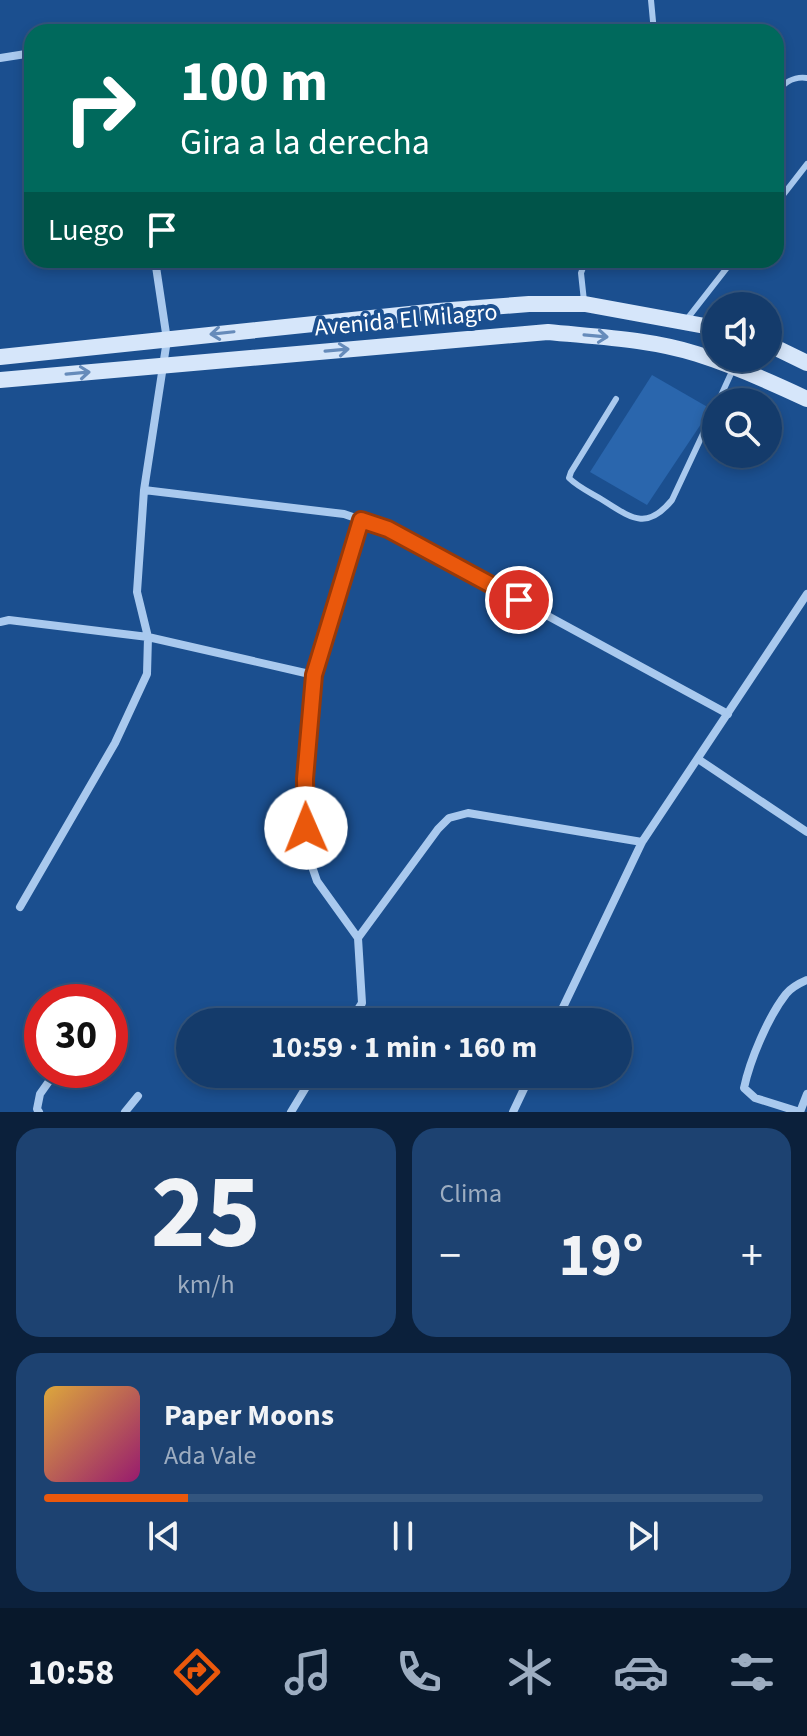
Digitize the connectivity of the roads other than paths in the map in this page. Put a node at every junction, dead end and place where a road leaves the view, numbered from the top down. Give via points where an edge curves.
1 (651, 0) edge
2 (653, 24) edge
3 (24, 54) edge
4 (0, 58) edge
5 (807, 78) edge
6 (784, 83) edge
7 (807, 164) edge
8 (784, 194) edge
9 (156, 268) edge
10 (583, 268) edge
11 (727, 268) edge
12 (585, 304) junction
13 (685, 322) junction
14 (702, 325) edge
15 (167, 340) junction
16 (782, 351) edge
17 (702, 356) edge
18 (0, 357) edge
19 (807, 363) edge
20 (163, 366) junction
21 (745, 372) edge
22 (0, 380) edge
23 (616, 399) dead end
24 (807, 399) edge
25 (702, 436) edge
26 (144, 490) junction
27 (361, 520) junction
28 (807, 594) edge
29 (0, 622) edge
30 (148, 637) junction
31 (314, 675) junction
32 (728, 714) junction
33 (698, 759) junction
34 (807, 832) edge
35 (642, 842) junction
36 (20, 907) dead end
37 (358, 938) junction
38 (807, 980) edge
39 (359, 1008) edge
40 (563, 1008) edge
41 (44, 1088) edge
42 (306, 1088) edge
43 (524, 1088) edge
44 (807, 1094) edge
45 (138, 1096) dead end
46 (39, 1112) edge
47 (125, 1112) edge
48 (291, 1112) edge
49 (513, 1112) edge
50 (800, 1112) edge

1 - 2 lane
3 - 4 street
5 - 6 lane
7 - 8 lane
9 - 15 street
10 - 12 lane
11 - 13 lane
12 - 13 main road, Avenida El Milagro
12 -> 15 main road, Avenida El Milagro via 438,311
13 - 14 main road, Avenida El Milagro
15 - 18 main road, Avenida El Milagro
15 - 20 street
16 - 19 main road
20 -> 17 main road, Avenida El Milagro via 548,332 627,339
22 -> 20 main road, Avenida El Milagro
20 - 26 street
21 - 24 main road, Avenida El Milagro
23 - 25 lane via 569,478 634,519 652,518 672,500
26 - 27 street
26 - 30 street via 137,592
27 - 31 street
27 - 32 street via 388,529
28 - 32 street
29 - 30 street
30 - 31 street
30 - 36 street via 147,674 115,743
31 - 37 street via 305,779 307,852 317,881
32 - 33 street
33 - 34 street
33 - 35 street
35 - 37 street via 468,813 449,818
35 - 40 street
37 - 39 street
38 - 50 street via 788,991 779,1004 744,1088 755,1098
41 - 46 street
42 - 48 street
43 - 49 street
44 - 50 street
45 - 47 street

